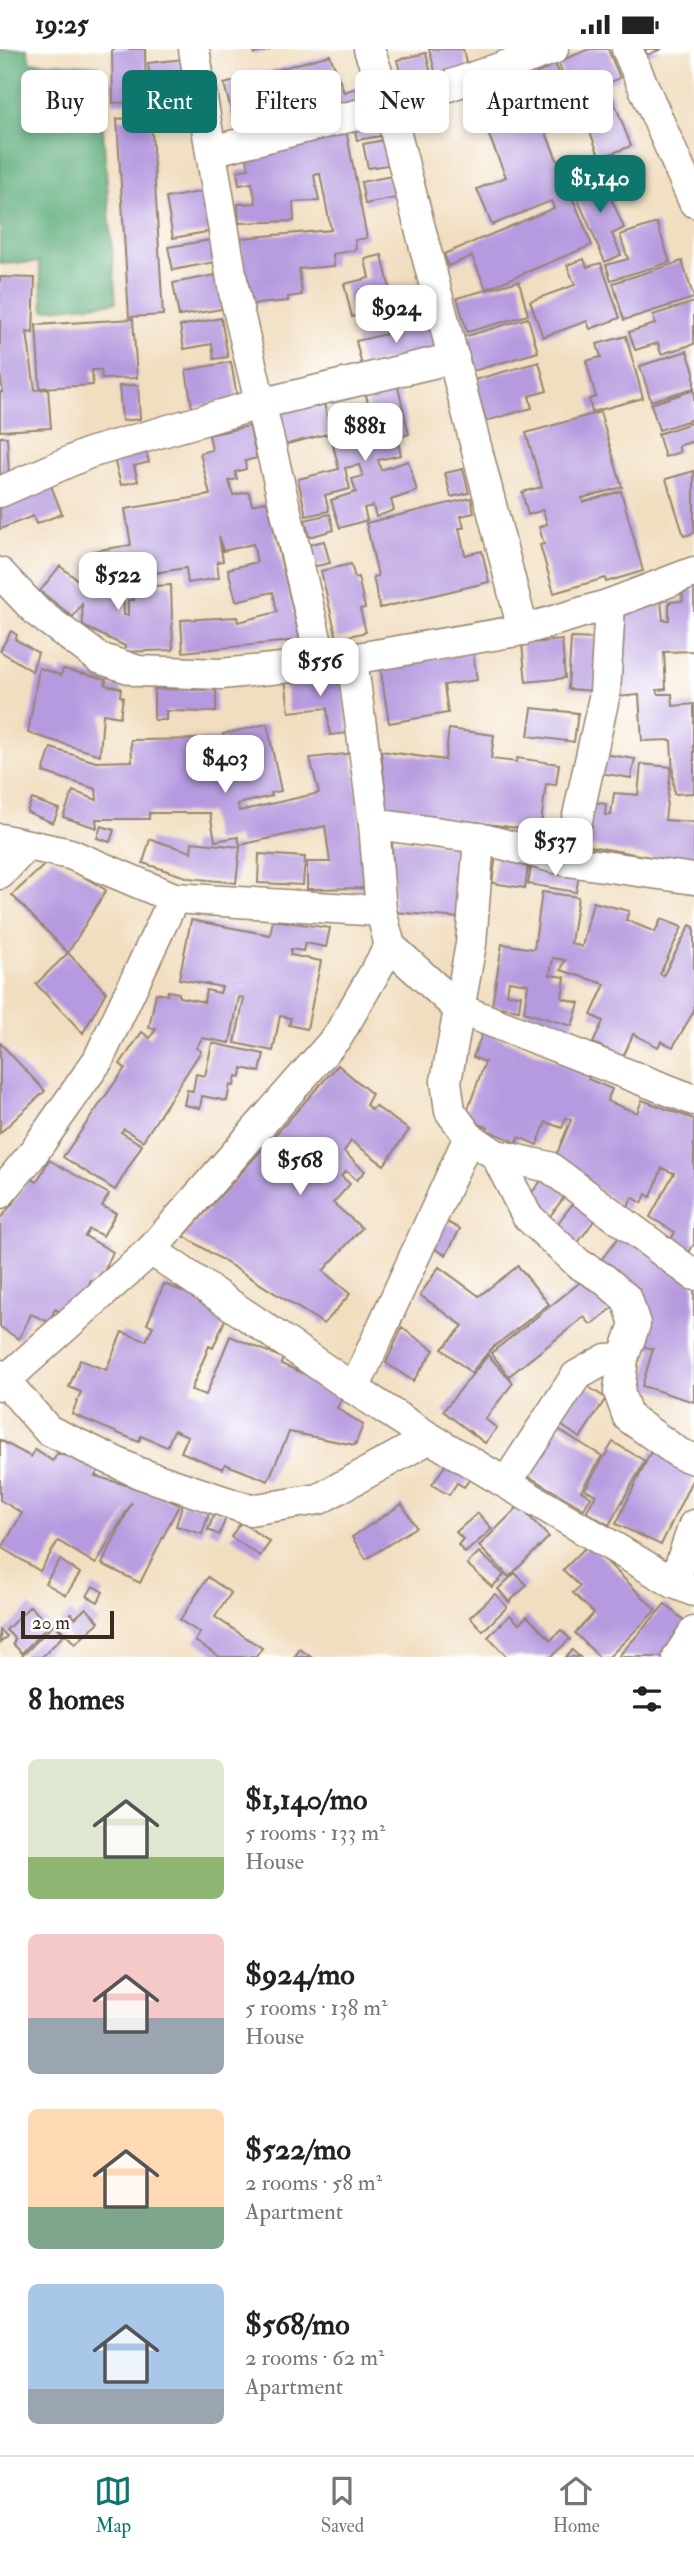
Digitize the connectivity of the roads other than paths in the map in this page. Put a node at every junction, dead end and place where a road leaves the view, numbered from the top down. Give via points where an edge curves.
1 (194, 49) edge
2 (369, 49) edge
3 (553, 49) edge
4 (627, 49) edge
5 (376, 70) edge
6 (449, 86) edge
7 (355, 115) edge
8 (396, 133) edge
9 (211, 151) junction
10 (694, 202) edge
11 (454, 358) junction
12 (259, 404) junction
13 (0, 492) edge
14 (694, 572) edge
15 (0, 573) edge
16 (610, 604) junction
17 (523, 629) junction
18 (352, 659) junction
19 (322, 664) junction
20 (374, 824) junction
21 (479, 838) junction
22 (13, 842) edge
23 (568, 861) junction
24 (0, 874) edge
25 (694, 879) edge
26 (174, 898) junction
27 (382, 911) junction
28 (390, 946) junction
29 (459, 1009) junction
30 (694, 1100) edge
31 (469, 1136) junction
32 (496, 1155) junction
33 (0, 1193) edge
34 (151, 1250) junction
35 (694, 1275) edge
36 (623, 1358) junction
37 (2, 1380) edge
38 (354, 1389) junction
39 (429, 1438) junction
40 (694, 1459) edge
41 (506, 1483) junction
42 (694, 1525) edge
43 (684, 1587) edge
44 (694, 1632) edge
45 (678, 1657) edge

1 - 9 street
2 - 5 street
3 - 6 street
4 - 10 street
7 - 9 street
8 - 11 street
9 - 12 street via 234,292
11 - 12 street
11 - 17 street
12 - 13 street via 89,453
12 - 19 street
14 - 16 street
15 - 19 street via 37,612 99,658 138,671 221,674
16 - 17 street
16 - 23 street via 605,693
17 - 18 street
18 - 19 street
18 - 20 street
20 - 21 street
20 - 27 street
21 - 23 street
21 - 29 street via 471,944
22 - 24 street
22 - 26 street via 70,854
23 - 25 street
26 - 27 street
26 - 33 street via 97,1060 32,1156
27 - 28 street
28 - 29 street
28 - 34 street via 338,1036
29 - 30 street
29 - 31 street via 446,1081 450,1111
31 - 32 street
31 - 38 street
32 - 35 street via 550,1167
32 - 36 street via 527,1216 579,1264 627,1299 635,1324
34 - 37 street
34 - 38 street
36 - 40 street via 619,1392 628,1417
36 - 41 street via 606,1359 576,1376
37 - 39 street via 48,1430 139,1473 250,1510 318,1499
38 - 39 street
39 - 41 street
41 - 43 street
42 - 43 street
44 - 45 street

